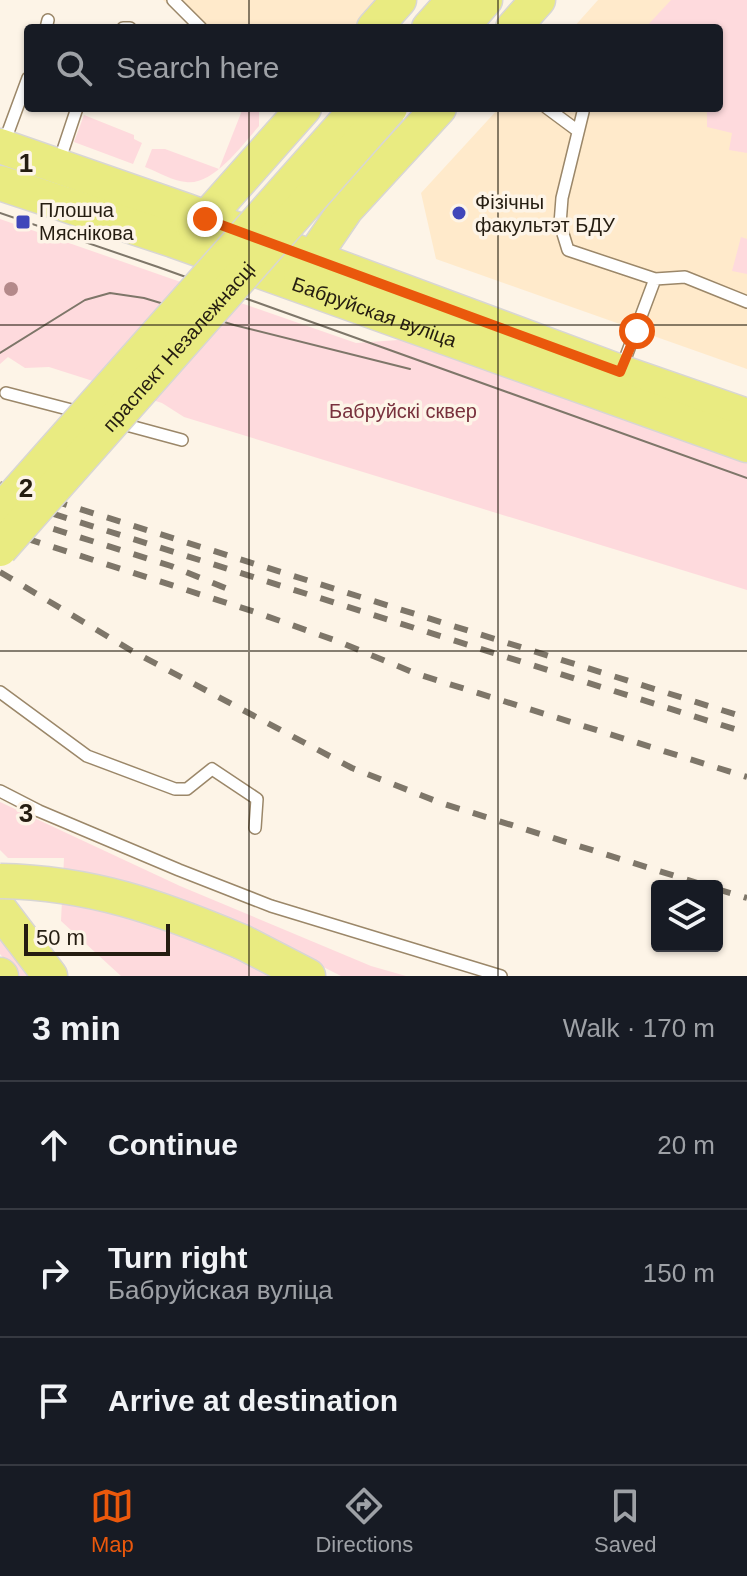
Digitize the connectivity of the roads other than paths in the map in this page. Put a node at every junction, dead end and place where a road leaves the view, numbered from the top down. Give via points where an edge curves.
1 (173, 0) edge
2 (399, 0) edge
3 (454, 0) edge
4 (485, 0) edge
5 (538, 0) edge
6 (197, 24) edge
7 (378, 24) edge
8 (433, 24) edge
9 (464, 24) edge
10 (517, 24) edge
11 (24, 88) edge
12 (76, 112) edge
13 (354, 112) edge
14 (386, 112) edge
15 (435, 112) edge
16 (552, 112) edge
17 (583, 112) dead end
18 (292, 114) edge
19 (578, 131) junction
20 (1, 147) edge
21 (58, 167) junction
22 (0, 183) edge
23 (229, 193) junction
24 (205, 219) junction
25 (183, 244) junction
26 (311, 259) junction
27 (655, 279) junction
28 (747, 302) edge
29 (620, 372) junction
30 (6, 393) dead end
31 (747, 416) edge
32 (182, 440) dead end
33 (747, 445) edge
34 (0, 512) edge
35 (0, 549) edge
36 (0, 692) edge
37 (0, 791) edge
38 (255, 828) dead end
39 (0, 881) edge
40 (0, 910) edge
41 (50, 976) edge
42 (308, 976) edge
43 (501, 976) edge

1 - 6 lane
2 - 7 main road
3 - 8 main road
4 - 9 main road
5 - 10 main road
11 - 20 lane
12 - 21 lane
13 - 34 main road, праспект Незалежнасці, bridge
14 - 35 main road, праспект Незалежнасці, bridge
15 - 26 main road via 346,209
16 - 19 lane
17 - 19 lane
18 - 23 main road
19 - 27 lane via 562,198 560,224 568,250
20 - 21 main road, Бабруйская вуліца
21 - 24 main road, Бабруйская вуліца
22 - 25 main road, Бабруйская вуліца
23 - 24 main road
23 - 26 main road
24 - 25 main road
24 - 26 main road, Бабруйская вуліца
25 - 26 main road, Бабруйская вуліца
26 - 29 main road, Бабруйская вуліца
26 - 33 main road, Бабруйская вуліца
27 - 28 lane via 685,277
27 - 29 lane
29 - 31 main road, Бабруйская вуліца
30 - 32 lane
36 - 38 lane via 87,756 175,789 187,789 212,769 257,799
37 - 43 lane via 271,906
39 - 42 main road, bridge via 58,884 152,905
40 - 41 main road

